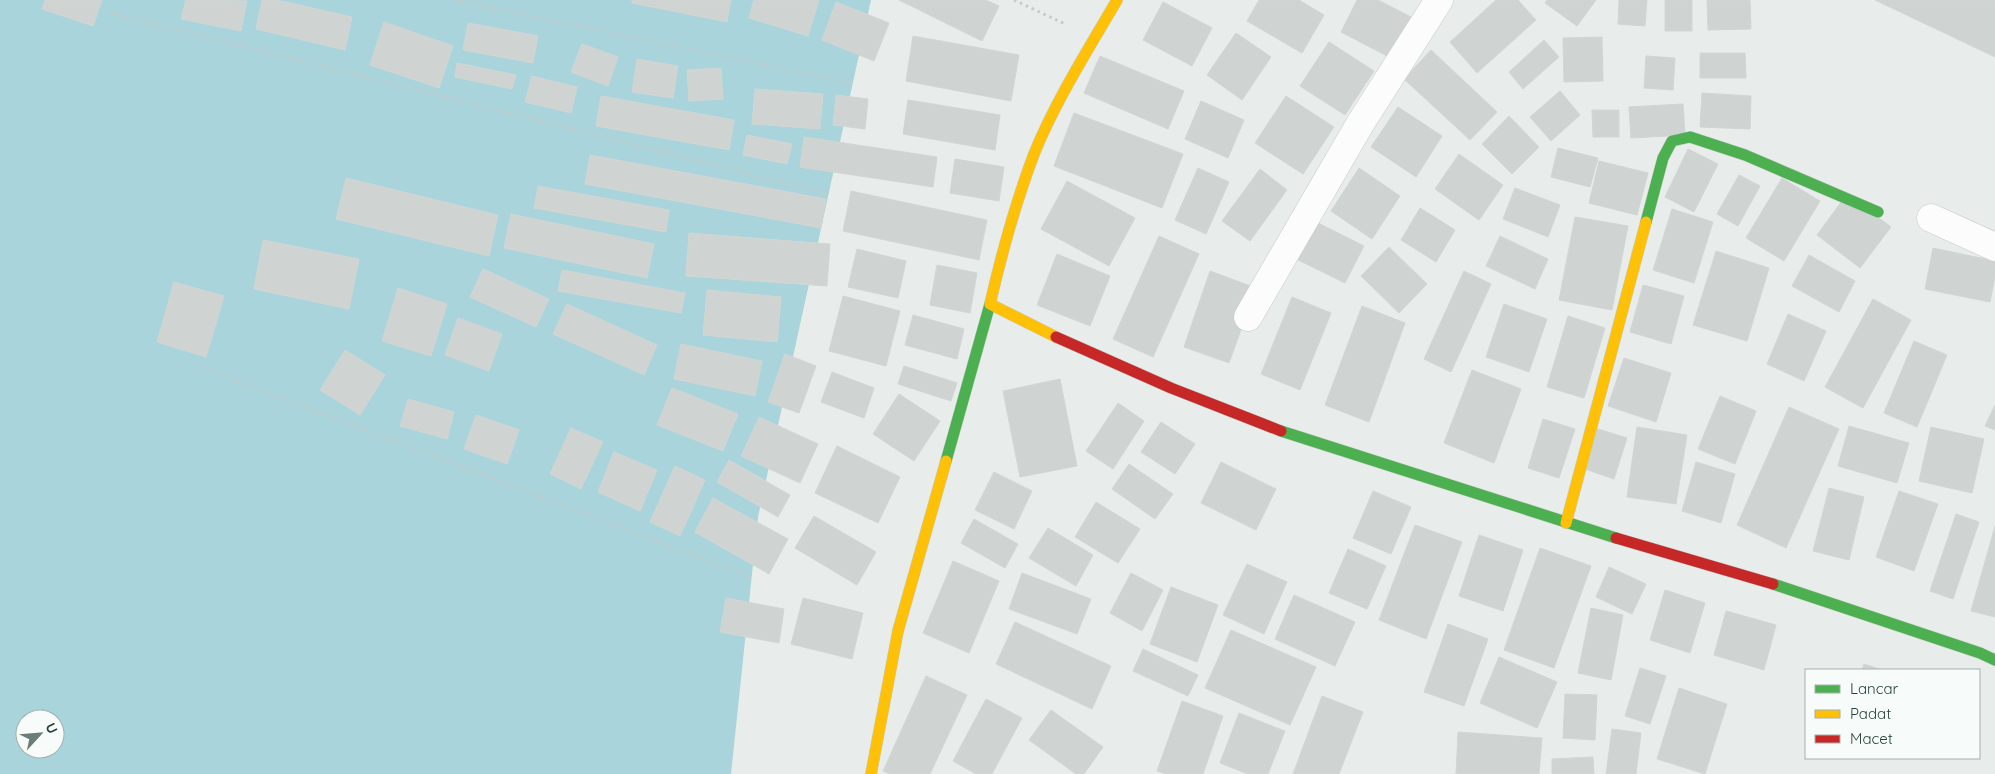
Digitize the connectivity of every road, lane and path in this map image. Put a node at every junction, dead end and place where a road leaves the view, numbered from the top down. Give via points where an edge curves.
1 (454, 0) edge
2 (1014, 0) edge
3 (1117, 0) edge
4 (1439, 0) edge
5 (112, 12) dead end
6 (1095, 38) junction
7 (853, 83) dead end
8 (829, 194) dead end
9 (1878, 212) dead end
10 (1931, 218) dead end
11 (1995, 247) edge
12 (990, 304) junction
13 (1248, 317) dead end
14 (201, 367) dead end
15 (1566, 523) junction
16 (752, 578) dead end
17 (1995, 660) edge
18 (871, 774) edge

1 - 7 path
2 - 6 path
3 - 6 street
4 - 13 street via 1360,124
5 - 8 path
6 - 12 street via 1035,153 1009,225
9 - 15 street via 1745,155 1690,138 1672,141 1663,158
10 - 11 street
12 - 15 street via 1078,348 1286,433
12 - 18 street via 898,631
14 - 16 path
15 - 17 street via 1810,595

